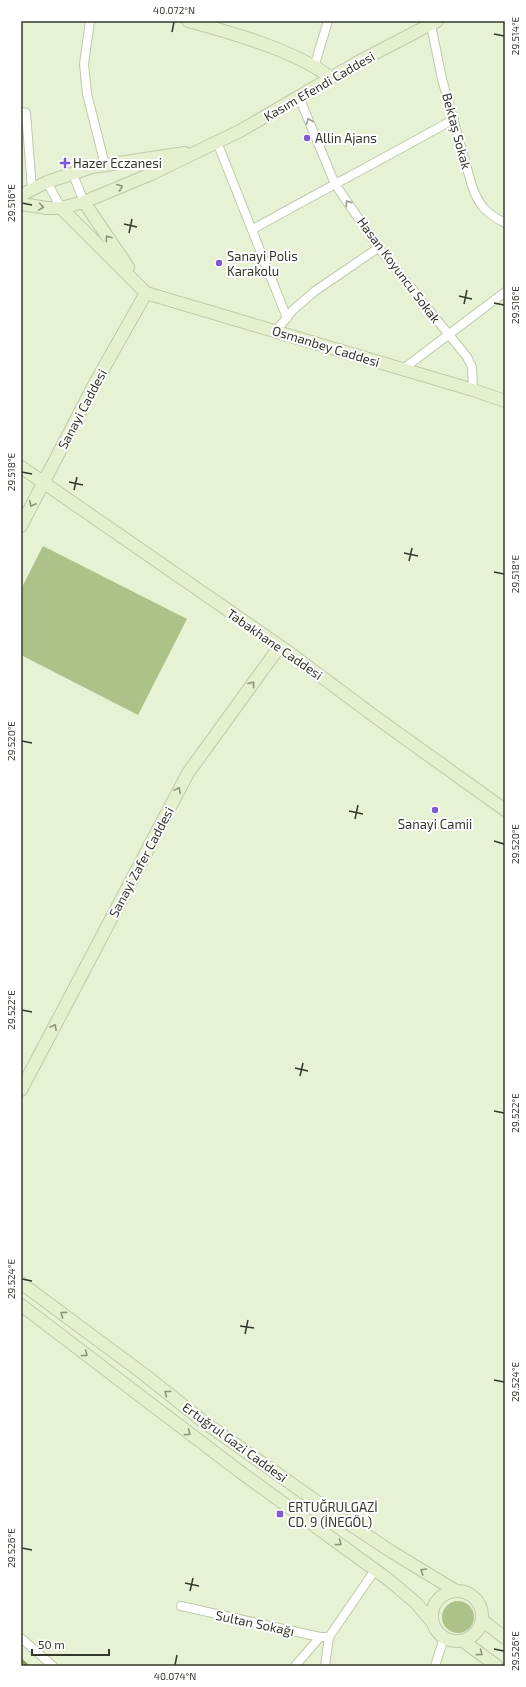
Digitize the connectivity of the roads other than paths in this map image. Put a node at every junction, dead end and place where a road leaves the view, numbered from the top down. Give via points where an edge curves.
1 (90, 21) edge
2 (188, 21) edge
3 (328, 21) edge
4 (201, 23) edge
5 (434, 23) edge
6 (314, 67) junction
7 (331, 78) junction
8 (299, 97) junction
9 (24, 113) edge
10 (454, 119) junction
11 (217, 142) junction
12 (200, 151) junction
13 (106, 165) junction
14 (72, 172) junction
15 (47, 182) junction
16 (334, 184) junction
17 (26, 192) edge
18 (84, 202) junction
19 (21, 204) edge
20 (61, 208) junction
21 (505, 223) edge
22 (252, 229) junction
23 (378, 248) junction
24 (505, 292) edge
25 (146, 293) junction
26 (287, 318) junction
27 (276, 331) junction
28 (448, 335) junction
29 (403, 369) junction
30 (472, 390) junction
31 (504, 399) edge
32 (21, 467) edge
33 (43, 482) junction
34 (21, 526) edge
35 (280, 646) junction
36 (505, 810) edge
37 (21, 1090) edge
38 (21, 1283) edge
39 (21, 1305) edge
40 (376, 1570) junction
41 (456, 1591) junction
42 (181, 1606) dead end
43 (482, 1620) junction
44 (433, 1623) junction
45 (320, 1637) junction
46 (329, 1637) junction
47 (21, 1638) edge
48 (444, 1638) junction
49 (505, 1638) edge
50 (463, 1641) junction
51 (53, 1666) edge
52 (295, 1666) edge
53 (325, 1666) edge
54 (435, 1666) edge
55 (497, 1666) edge

1 - 13 street via 84,64 86,94
2 - 4 street
3 - 6 street
4 - 6 street via 269,46
5 - 7 street, Kasım Efendi Caddesi
5 - 10 street, Bektaş Sokak via 442,79
6 - 7 street
7 - 8 street, Kasım Efendi Caddesi
8 - 11 street, Kasım Efendi Caddesi
16 -> 8 street, Hasan Koyuncu Sokak
9 - 17 street
10 - 16 street
10 - 21 street, Bektaş Sokak via 478,202 492,216
11 - 12 street, Kasım Efendi Caddesi
11 - 22 street
12 - 13 street, Kasım Efendi Caddesi
18 -> 12 street, Kasım Efendi Caddesi
13 - 14 street, Kasım Efendi Caddesi
14 - 15 street, Kasım Efendi Caddesi
14 - 18 street
15 - 17 street, Kasım Efendi Caddesi
15 - 20 street
16 - 22 street
23 -> 16 street, Hasan Koyuncu Sokak
18 - 20 street, Kasım Efendi Caddesi
25 -> 18 street
19 -> 20 street, Kasım Efendi Caddesi
20 - 25 street, Osmanbey Caddesi
22 - 26 street
23 - 26 street via 316,291
23 - 28 street, Hasan Koyuncu Sokak
24 - 28 street
25 - 27 street, Osmanbey Caddesi
25 - 33 street, Sanayi Caddesi
26 - 27 street
27 - 29 street, Osmanbey Caddesi
28 - 29 street
28 - 30 street, Hasan Koyuncu Sokak via 472,367
29 - 30 street, Osmanbey Caddesi
30 - 31 street, Osmanbey Caddesi
32 - 33 street, Tabakhane Caddesi
33 -> 34 street, Sanayi Caddesi
33 - 35 street, Tabakhane Caddesi
35 - 36 street, Tabakhane Caddesi
37 -> 35 street, Sanayi Zafer Caddesi via 188,773
41 -> 38 street, Ertuğrul Gazi Caddesi via 330,1511 211,1427
39 -> 40 street, Ertuğrul Gazi Caddesi via 239,1471
40 - 44 street, Ertuğrul Gazi Caddesi via 408,1596
40 - 46 street
41 - 43 street via 476,1599
41 - 44 street via 442,1596 437,1602 433,1608
42 - 45 street, Sultan Sokağı
43 - 49 street
43 - 50 street via 476,1633
44 - 48 street
45 - 46 street, Sultan Sokağı
45 - 52 street
46 - 53 street
47 - 51 street
48 - 50 street
48 - 54 street
50 -> 55 street

